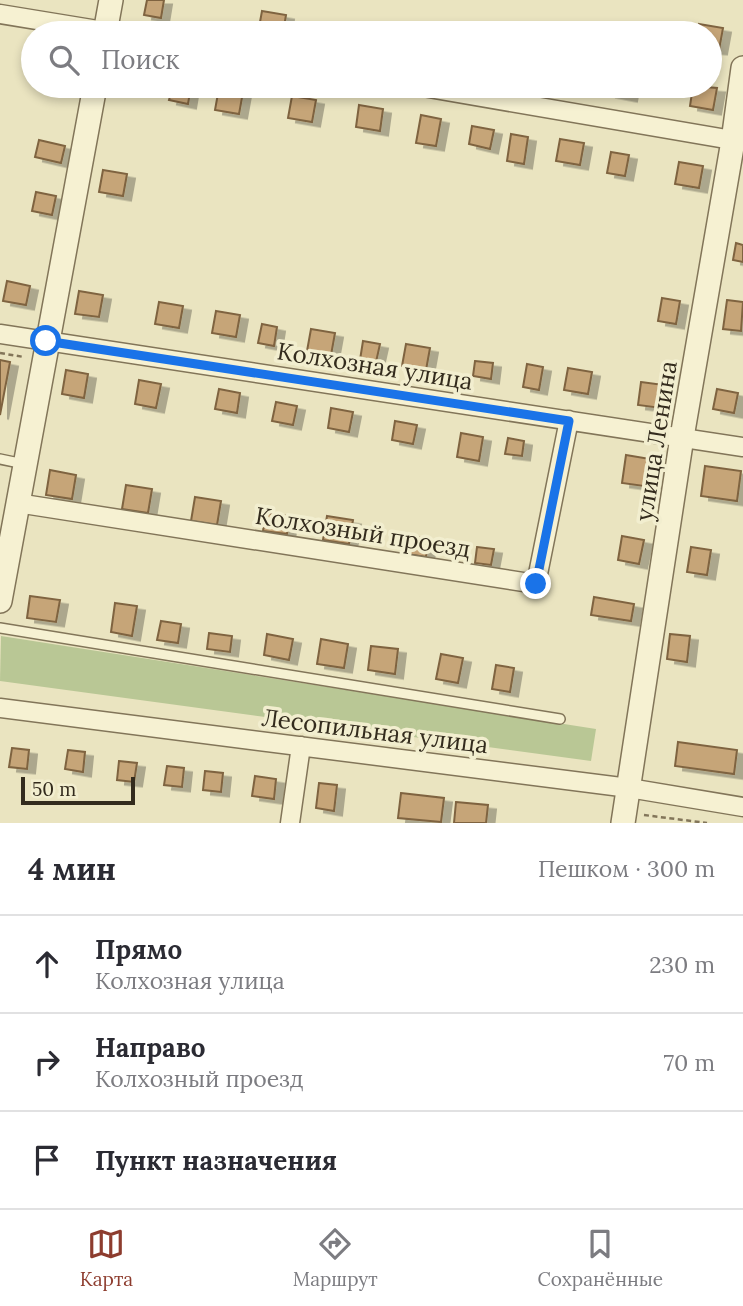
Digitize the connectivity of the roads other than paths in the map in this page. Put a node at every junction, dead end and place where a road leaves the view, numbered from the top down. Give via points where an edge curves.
1 (111, 0) edge
2 (0, 14) edge
3 (40, 21) edge
4 (110, 21) edge
5 (743, 68) edge
6 (93, 98) edge
7 (486, 98) edge
8 (738, 142) edge
9 (0, 334) edge
10 (44, 350) junction
11 (569, 421) junction
12 (682, 438) junction
13 (743, 447) edge
14 (0, 459) edge
15 (24, 464) junction
16 (17, 503) junction
17 (0, 601) edge
18 (0, 628) edge
19 (0, 708) edge
20 (559, 719) dead end
21 (301, 746) junction
22 (629, 789) junction
23 (743, 807) edge
24 (624, 818) edge
25 (290, 823) edge

1 - 4 street
2 - 3 street
5 - 8 street, улица Ленина
6 - 10 street
7 - 8 street
8 - 12 street, улица Ленина
9 - 10 street, Колхозная улица
10 - 11 street, Колхозная улица
10 - 15 street
11 - 12 street, Колхозная улица
11 - 16 street, Колхозный проезд via 536,584
12 - 13 street, Колхозная улица
12 - 22 street, улица Ленина
14 - 15 lane
15 - 16 street
16 - 17 street
18 - 20 lane
19 - 21 street, Лесопильная улица
21 - 22 street, Лесопильная улица
21 - 25 street
22 - 23 street, Лесопильная улица
22 - 24 street, улица Ленина

